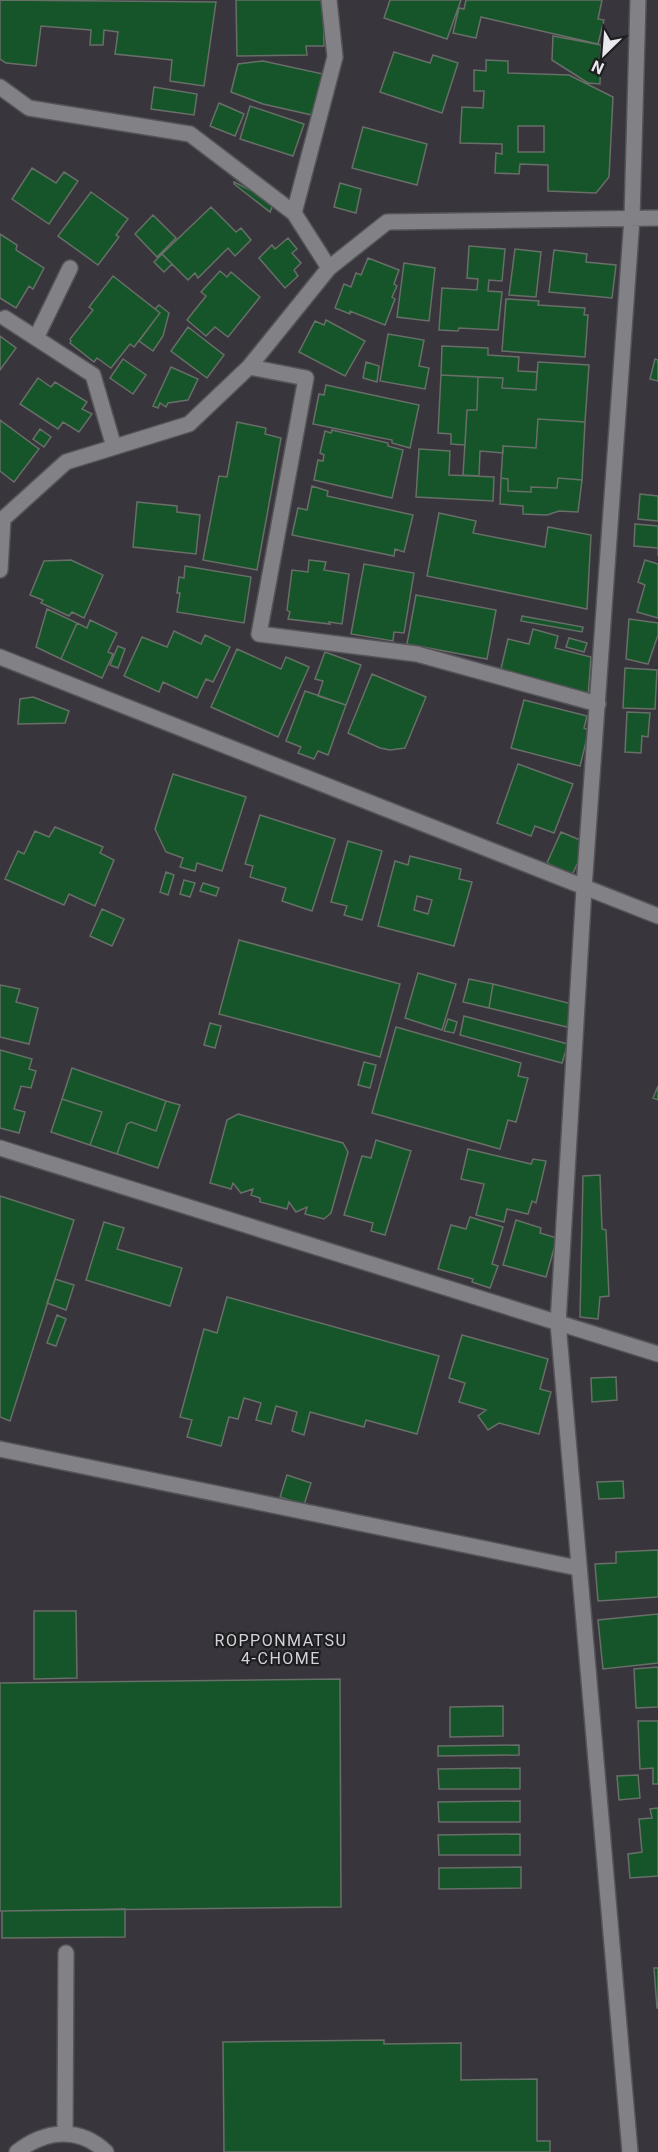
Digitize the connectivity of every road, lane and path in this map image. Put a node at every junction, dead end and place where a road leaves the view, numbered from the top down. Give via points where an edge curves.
1 (329, 0) edge
2 (638, 0) edge
3 (0, 87) edge
4 (294, 213) junction
5 (632, 218) junction
6 (658, 218) edge
7 (70, 268) dead end
8 (329, 268) junction
9 (4, 318) dead end
10 (36, 338) junction
11 (249, 367) junction
12 (114, 447) junction
13 (1, 518) edge
14 (0, 570) edge
15 (0, 657) edge
16 (598, 704) junction
17 (584, 888) junction
18 (658, 916) edge
19 (0, 1148) edge
20 (558, 1323) junction
21 (658, 1354) edge
22 (0, 1449) edge
23 (578, 1568) junction
24 (66, 1953) dead end
25 (65, 2133) junction
26 (17, 2152) edge
27 (106, 2152) edge
28 (630, 2152) edge

1 - 4 street via 335,57
2 - 5 street
3 - 4 street via 30,108 190,134
4 - 8 street
5 - 6 street
5 - 8 street via 387,222
5 - 16 street
7 - 10 street
8 - 11 street
9 - 10 street
10 - 12 street via 93,375
11 - 12 street via 189,424
11 - 16 street via 306,378 259,634 417,654
12 - 13 street via 66,462
13 - 14 street
15 - 17 street
16 - 17 street
17 - 18 street
17 - 20 street
19 - 20 street
20 - 21 street
20 - 23 street
22 - 23 street
23 - 28 street
24 - 25 street
25 - 26 street via 47,2135
25 - 27 street via 83,2136

